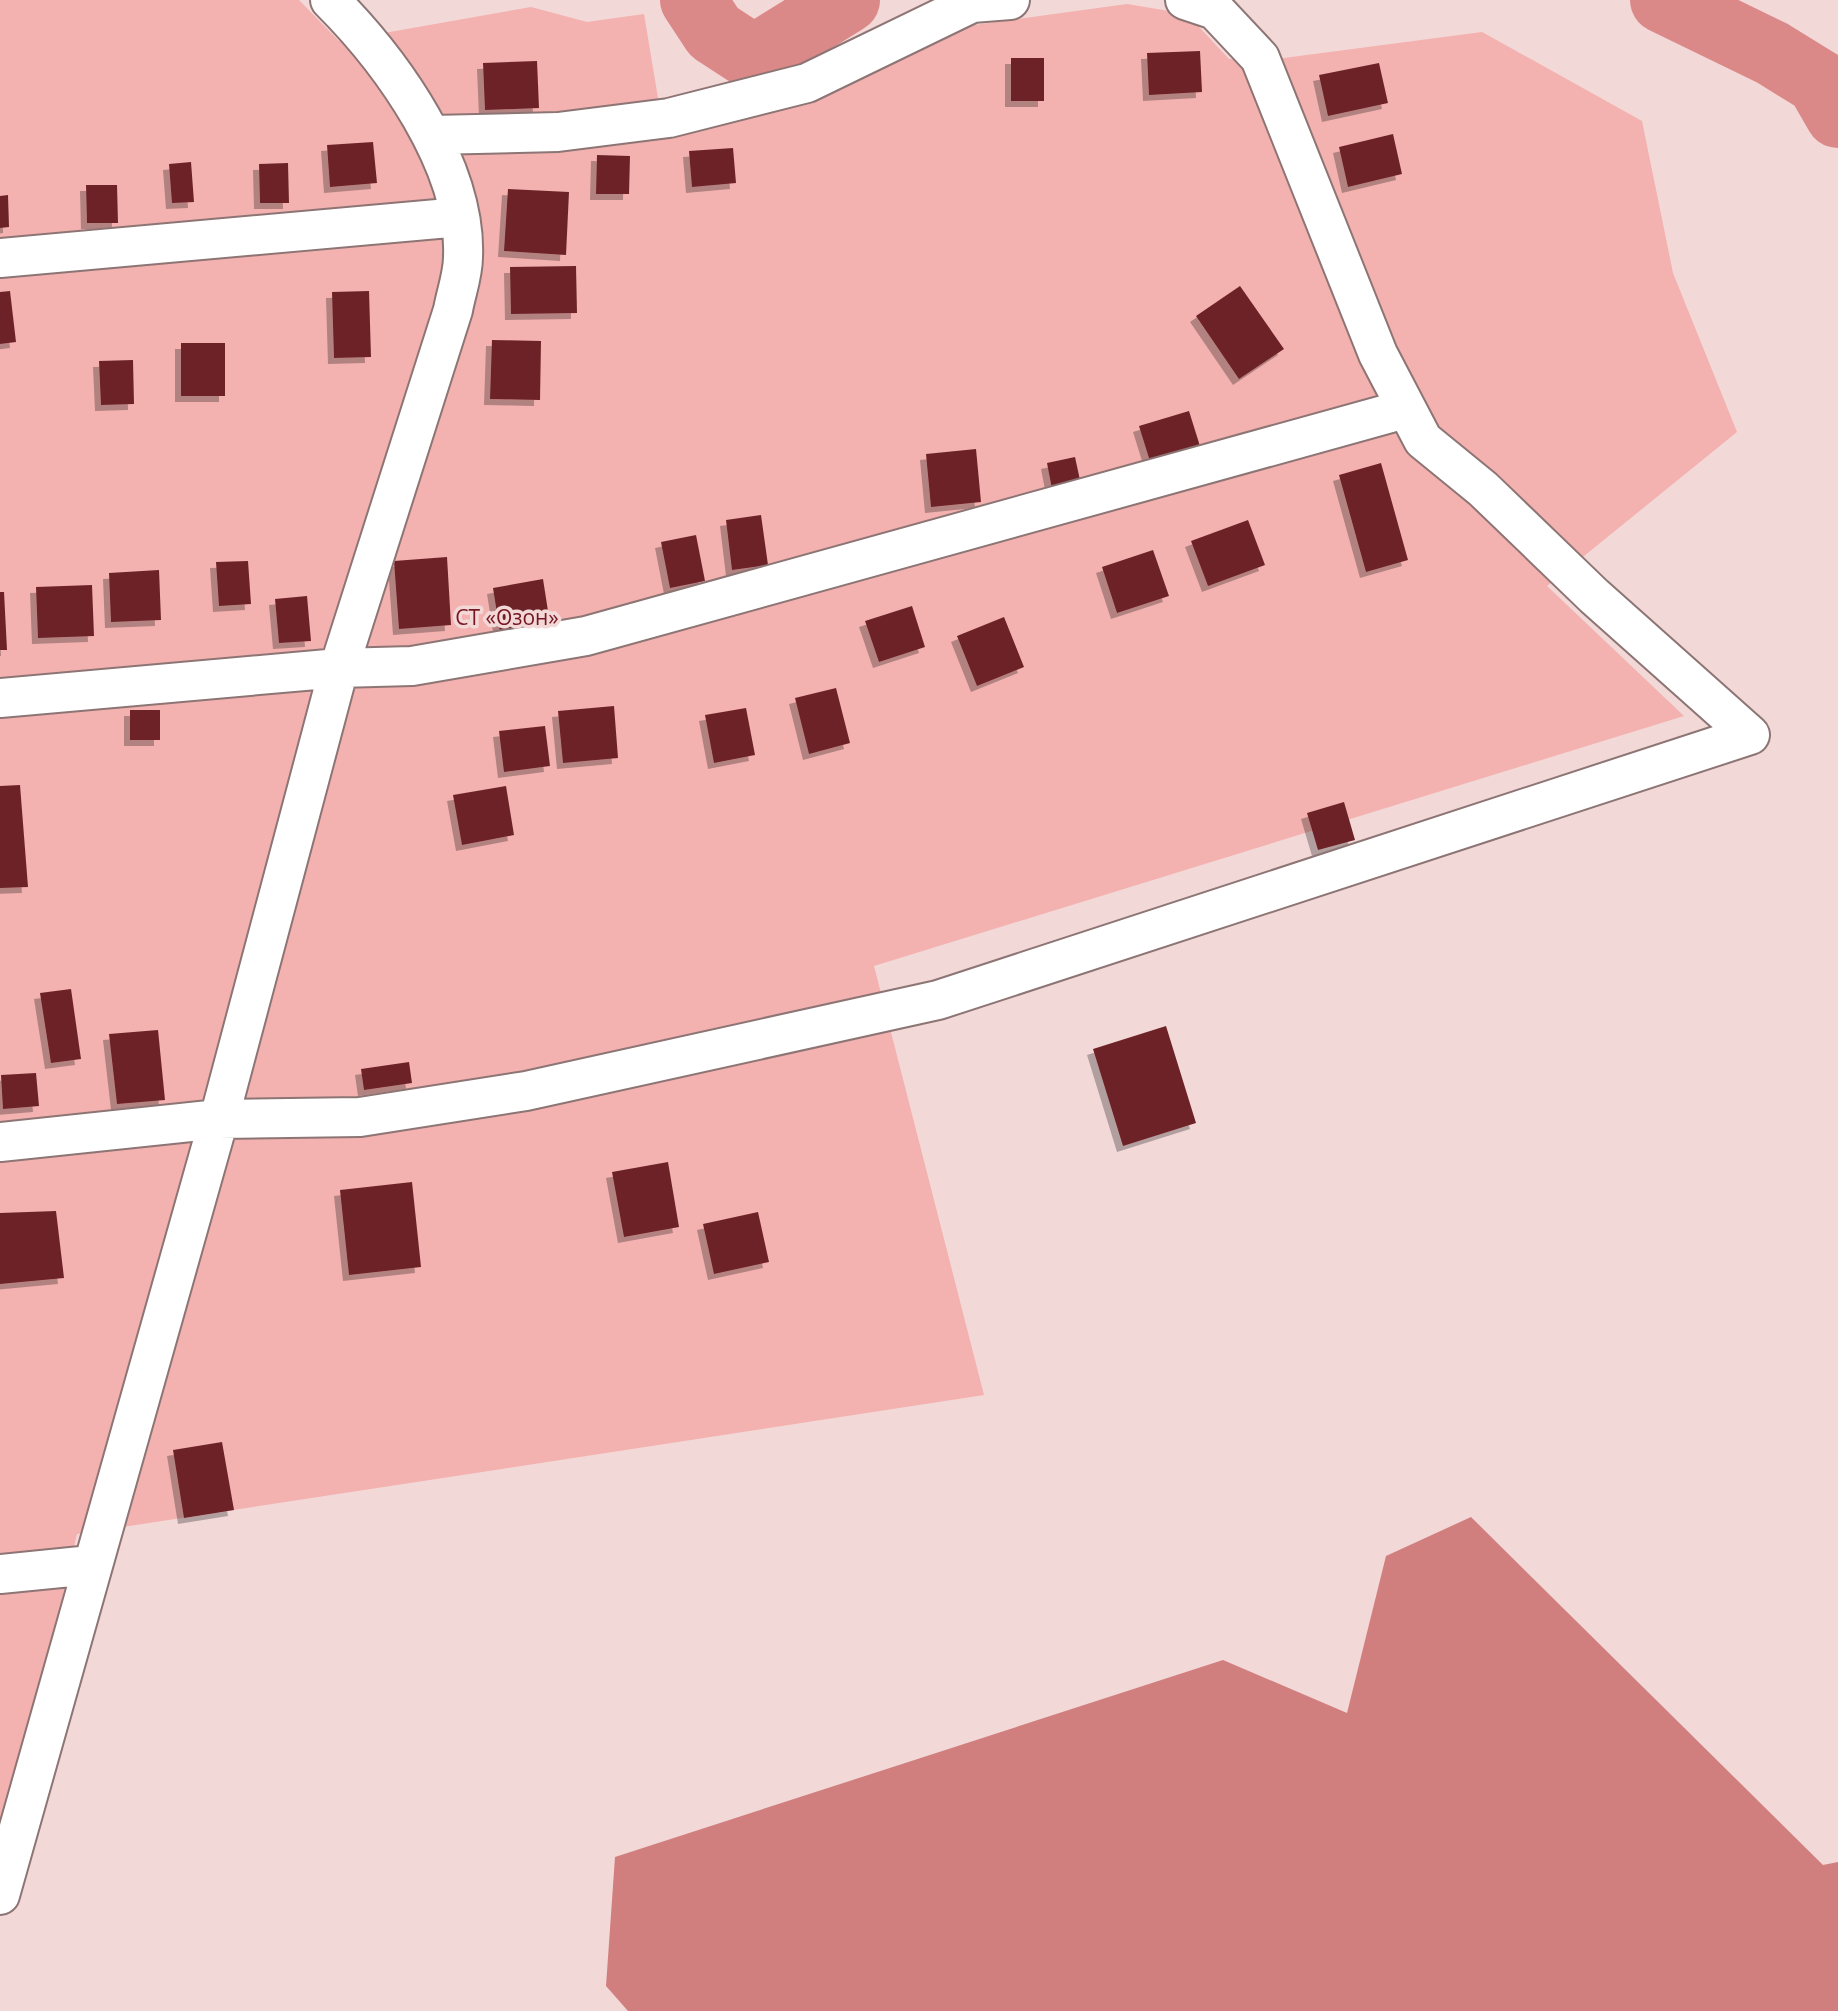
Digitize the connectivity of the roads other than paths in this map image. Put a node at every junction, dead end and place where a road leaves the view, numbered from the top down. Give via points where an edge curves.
1 (330, 0) edge
2 (1010, 0) edge
3 (1185, 0) edge
4 (432, 135) junction
5 (460, 217) junction
6 (0, 257) edge
7 (1405, 408) junction
8 (339, 668) junction
9 (0, 698) edge
10 (219, 1119) junction
11 (0, 1142) edge
12 (92, 1565) junction
13 (0, 1574) edge
14 (0, 1895) edge

1 - 4 street via 363,36
2 - 4 street via 972,3 807,83 682,114 558,132
3 - 7 street via 1214,10 1260,58 1378,354
4 - 5 street
5 - 6 street
5 - 8 street via 464,258 453,310
7 - 8 street via 586,636 412,666
7 - 10 street via 1423,440 1483,489 1750,735 939,1000 526,1091 360,1117
8 - 9 street
8 - 10 street
10 - 11 street
10 - 12 street
12 - 13 street
12 - 14 street

